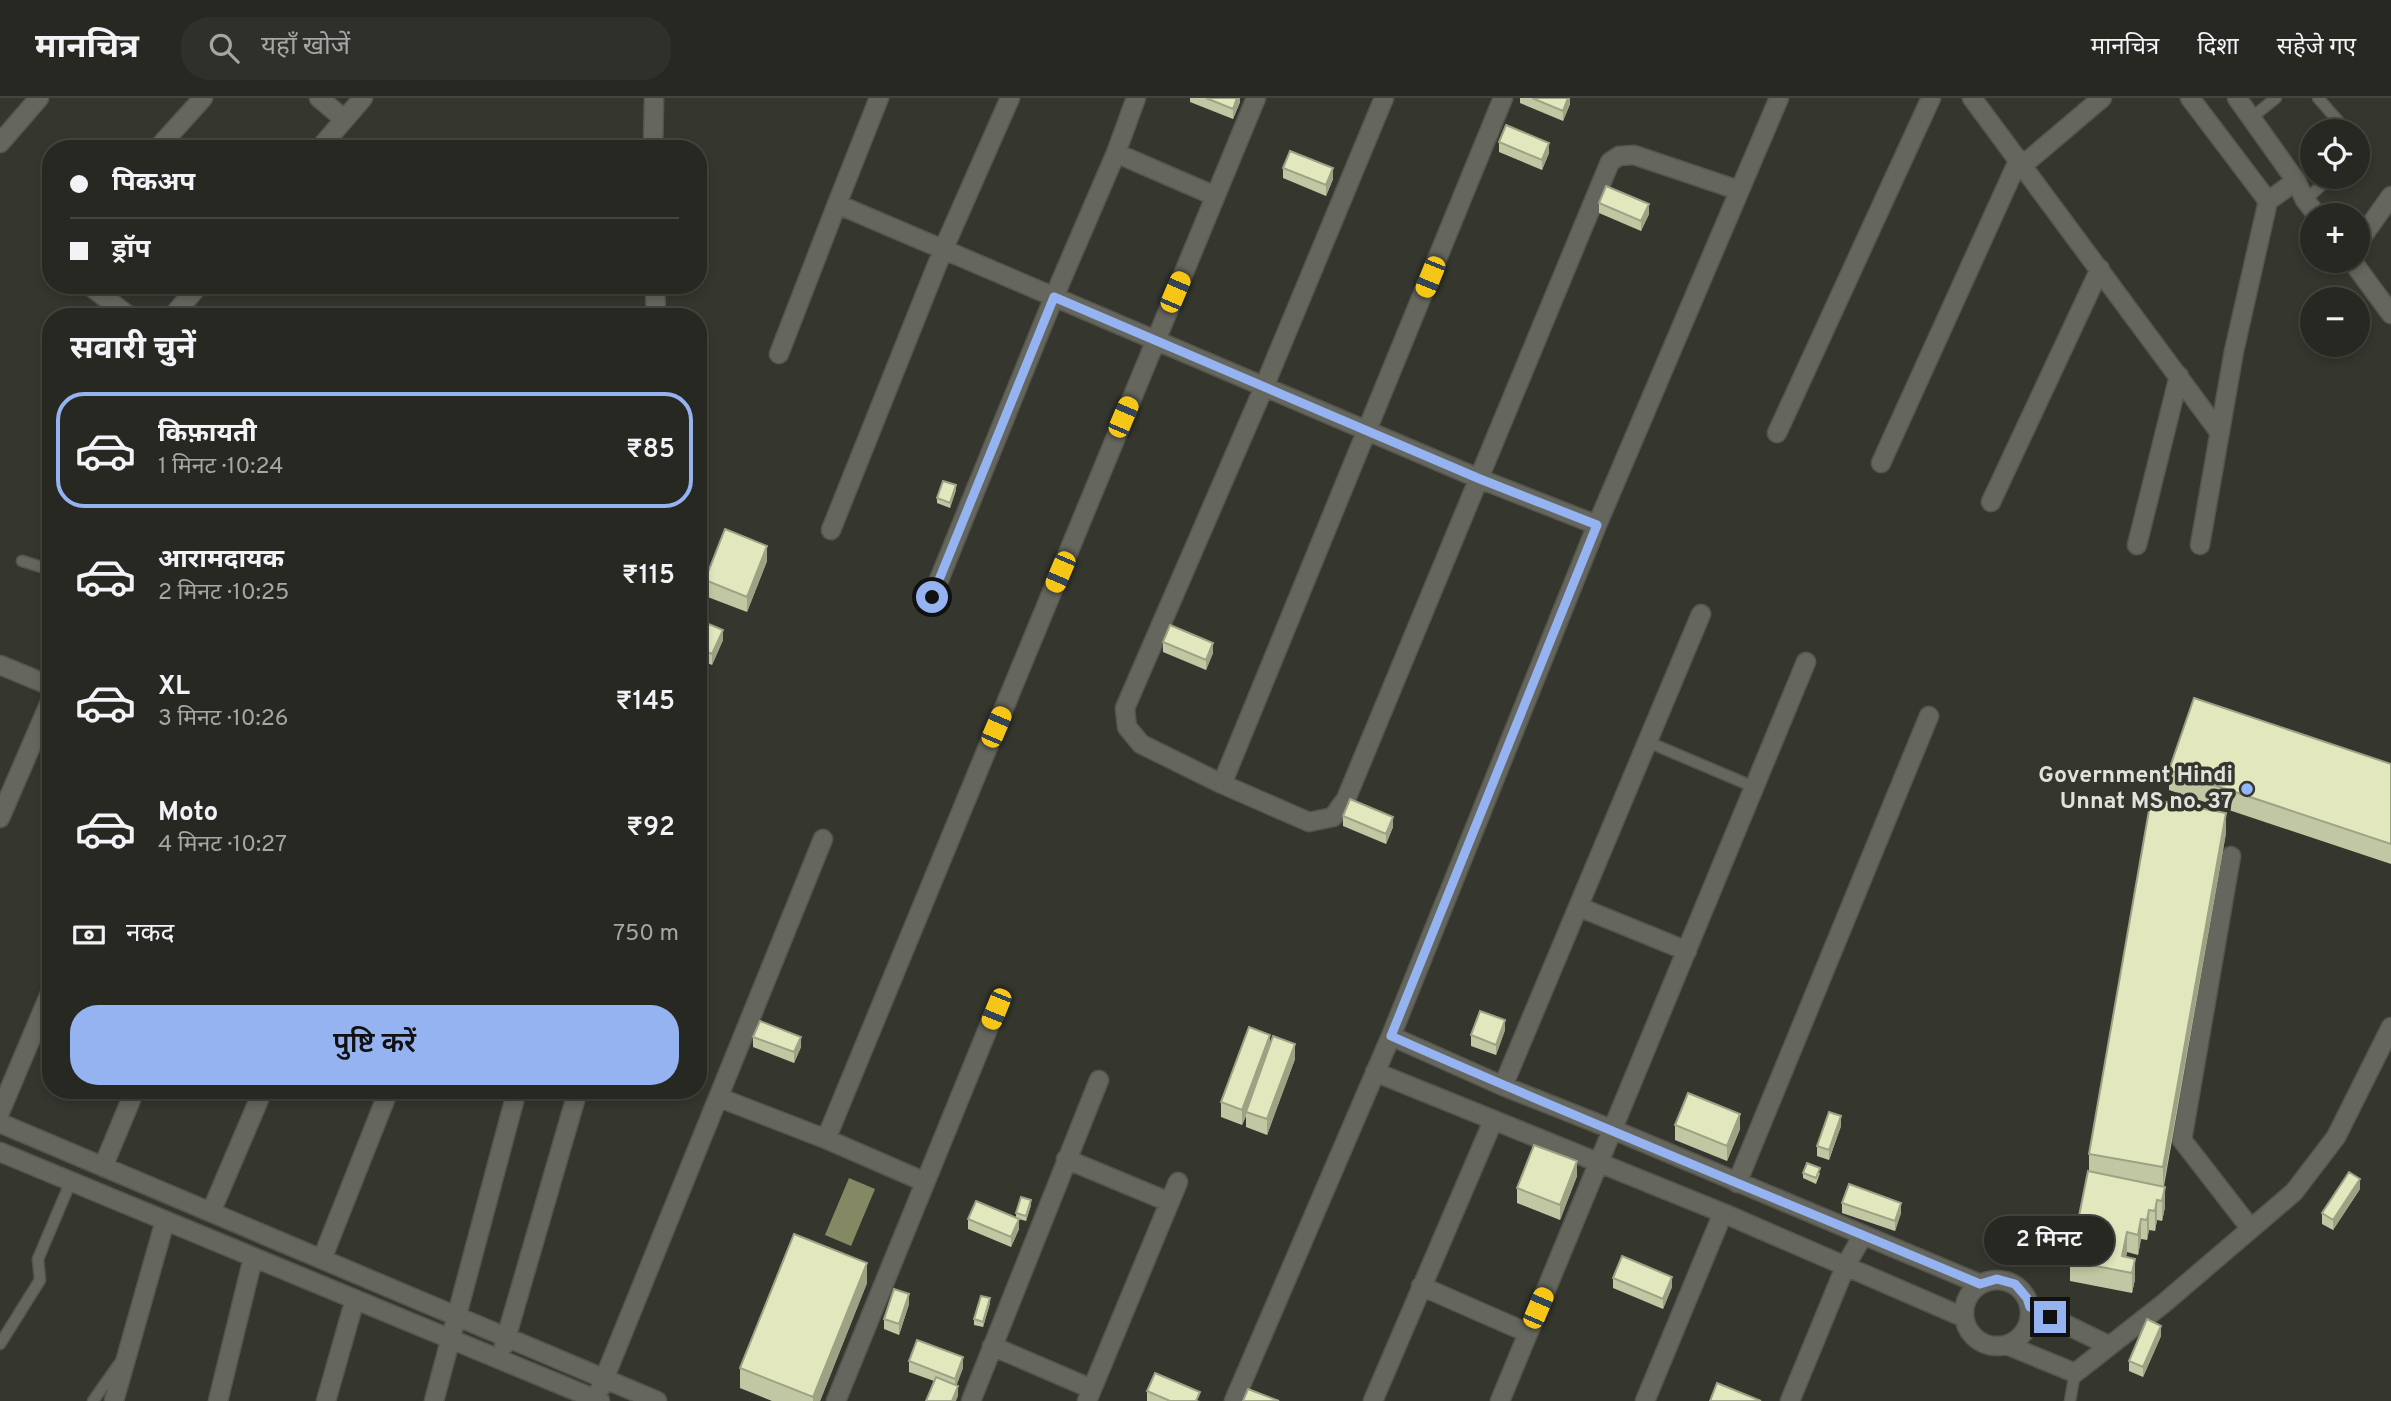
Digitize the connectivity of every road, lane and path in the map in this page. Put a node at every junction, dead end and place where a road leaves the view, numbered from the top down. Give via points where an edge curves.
1 (39, 98) edge
2 (203, 98) edge
3 (319, 98) edge
4 (363, 98) edge
5 (654, 98) edge
6 (879, 98) edge
7 (1010, 98) edge
8 (1136, 98) edge
9 (1256, 98) edge
10 (1384, 98) edge
11 (1503, 98) edge
12 (1779, 98) edge
13 (1931, 98) edge
14 (1972, 98) edge
15 (2102, 98) edge
16 (2190, 98) edge
17 (2237, 98) edge
18 (2276, 98) edge
19 (2318, 98) edge
20 (2251, 118) junction
21 (344, 119) junction
22 (2336, 119) edge
23 (165, 140) edge
24 (326, 140) edge
25 (653, 140) edge
26 (0, 143) edge
27 (1116, 153) junction
28 (2021, 162) junction
29 (2296, 181) junction
30 (2317, 189) edge
31 (1738, 190) junction
32 (1215, 196) junction
33 (2391, 196) edge
34 (2305, 200) junction
35 (2268, 201) junction
36 (2307, 203) edge
37 (837, 204) junction
38 (2370, 226) edge
39 (943, 250) junction
40 (2100, 270) junction
41 (2360, 273) edge
42 (101, 294) edge
43 (192, 294) edge
44 (1054, 297) junction
45 (118, 308) edge
46 (180, 308) edge
47 (2391, 313) edge
48 (1155, 340) junction
49 (779, 354) dead end
50 (2179, 376) junction
51 (1264, 387) junction
52 (1367, 430) junction
53 (1777, 433) dead end
54 (2220, 433) junction
55 (1881, 463) dead end
56 (1480, 479) junction
57 (1991, 502) dead end
58 (1597, 525) junction
59 (831, 530) dead end
60 (2137, 545) dead end
61 (2200, 545) dead end
62 (22, 561) dead end
63 (42, 567) edge
64 (932, 597) dead end
65 (1701, 614) dead end
66 (1806, 662) dead end
67 (0, 665) edge
68 (42, 682) edge
69 (1929, 716) dead end
70 (42, 721) edge
71 (1648, 742) junction
72 (1222, 784) junction
73 (1754, 787) junction
74 (0, 818) edge
75 (824, 839) dead end
76 (2231, 856) dead end
77 (1579, 907) junction
78 (1687, 951) junction
79 (996, 1009) dead end
80 (42, 1012) edge
81 (2391, 1027) edge
82 (1391, 1036) junction
83 (1375, 1072) junction
84 (1099, 1080) dead end
85 (1503, 1086) junction
86 (720, 1098) junction
87 (131, 1099) edge
88 (259, 1099) edge
89 (385, 1099) edge
90 (515, 1099) edge
91 (575, 1099) edge
92 (0, 1112) edge
93 (1493, 1121) junction
94 (0, 1124) edge
95 (1614, 1130) junction
96 (826, 1139) junction
97 (0, 1152) edge
98 (1066, 1160) junction
99 (1599, 1161) junction
100 (103, 1167) junction
101 (71, 1181) junction
102 (925, 1182) junction
103 (1178, 1182) dead end
104 (1737, 1183) junction
105 (1169, 1202) junction
106 (211, 1212) junction
107 (1723, 1213) junction
108 (165, 1221) junction
109 (2251, 1229) junction
110 (1863, 1235) junction
111 (253, 1258) junction
112 (322, 1259) junction
113 (1846, 1265) junction
114 (1980, 1284) junction
115 (1421, 1286) junction
116 (355, 1298) junction
117 (2030, 1307) junction
118 (456, 1316) junction
119 (1963, 1317) junction
120 (1528, 1333) junction
121 (507, 1336) junction
122 (450, 1337) junction
123 (0, 1344) edge
124 (2007, 1345) junction
125 (2108, 1345) junction
126 (992, 1346) junction
127 (128, 1351) junction
128 (499, 1358) junction
129 (2074, 1373) junction
130 (604, 1379) junction
131 (1090, 1395) edge
132 (598, 1400) edge
133 (93, 1401) edge
134 (114, 1401) edge
135 (218, 1401) edge
136 (326, 1401) edge
137 (434, 1401) edge
138 (657, 1401) edge
139 (836, 1401) edge
140 (971, 1401) edge
141 (1234, 1401) edge
142 (1373, 1401) edge
143 (1500, 1401) edge
144 (1645, 1401) edge
145 (1790, 1401) edge
146 (2070, 1401) edge

1 - 26 street
2 - 23 street
3 - 21 street
4 - 21 street
5 - 25 street
6 - 37 street
7 - 39 street
8 - 27 street
9 - 32 street
10 - 51 street
11 - 52 street
12 - 31 street
13 - 53 street
14 - 28 street
15 - 28 street
16 - 35 street
17 - 20 street
18 - 20 lane
19 - 22 lane
20 - 29 street
21 - 24 street
27 - 32 street
27 - 44 street
28 - 40 street
28 - 55 street
29 - 34 street
29 - 35 street
30 - 34 lane
31 - 56 street via 1634,155 1610,162
31 - 58 street
32 - 48 street
33 - 38 street
34 - 36 street
35 - 54 street
37 - 39 street
37 - 49 street
39 - 44 street
39 - 59 street
40 - 50 street
40 - 57 street
41 - 47 street
42 - 45 street
43 - 46 street
44 - 48 street
44 - 64 street
48 - 51 street
48 - 96 street
50 - 54 street
50 - 60 street
51 - 52 street
51 - 72 street via 1125,708 1127,727 1141,744
52 - 56 street
52 - 72 street
54 - 61 street
56 - 58 street
56 - 72 street via 1346,799 1333,817 1309,822
58 - 82 street
62 - 63 lane
65 - 71 street
66 - 73 street
67 - 68 street
69 - 104 street
70 - 74 street
71 - 73 lane
71 - 77 street
73 - 78 street
75 - 86 street
76 - 109 street via 2182,1140
77 - 78 street
77 - 85 street
78 - 95 street
79 - 102 street
80 - 92 street
81 - 109 street via 2336,1137 2294,1192
82 - 83 street
82 - 85 street
83 - 93 street
83 - 141 street
84 - 98 street
85 - 95 street
86 - 96 street
86 - 130 street
87 - 100 street
88 - 106 street
89 - 112 street
90 - 118 street
91 - 121 street
93 - 99 street
93 - 115 street
94 - 100 street
95 - 99 street
95 - 104 street
96 - 102 street
97 - 101 street
98 - 105 street
98 - 126 street
99 - 107 street
99 - 120 street
100 - 106 street
101 - 108 street
101 - 123 lane via 38,1259 40,1280
102 - 139 street
103 - 105 street
104 - 110 street
105 - 131 street
106 - 112 street
107 - 113 street
107 - 144 street
108 - 111 street
108 - 127 street
109 - 125 street
110 - 113 street
110 - 114 street
111 - 116 street
111 - 135 street
112 - 118 street
113 - 119 street
113 - 145 street
114 - 117 street via 1997,1279 2015,1284
114 - 119 street via 1966,1297
115 - 120 street
115 - 142 street
116 - 122 street
116 - 136 street
117 - 124 street via 2028,1326
117 - 125 street
118 - 121 street
118 - 122 street
119 - 124 street via 1979,1341
120 - 143 street
121 - 128 street
121 - 130 street
122 - 128 street
122 - 137 street
124 - 129 street
125 - 129 street
126 - 131 street
126 - 140 street
127 - 133 lane
127 - 134 street
128 - 132 street
129 - 146 lane
130 - 132 street
130 - 138 street

